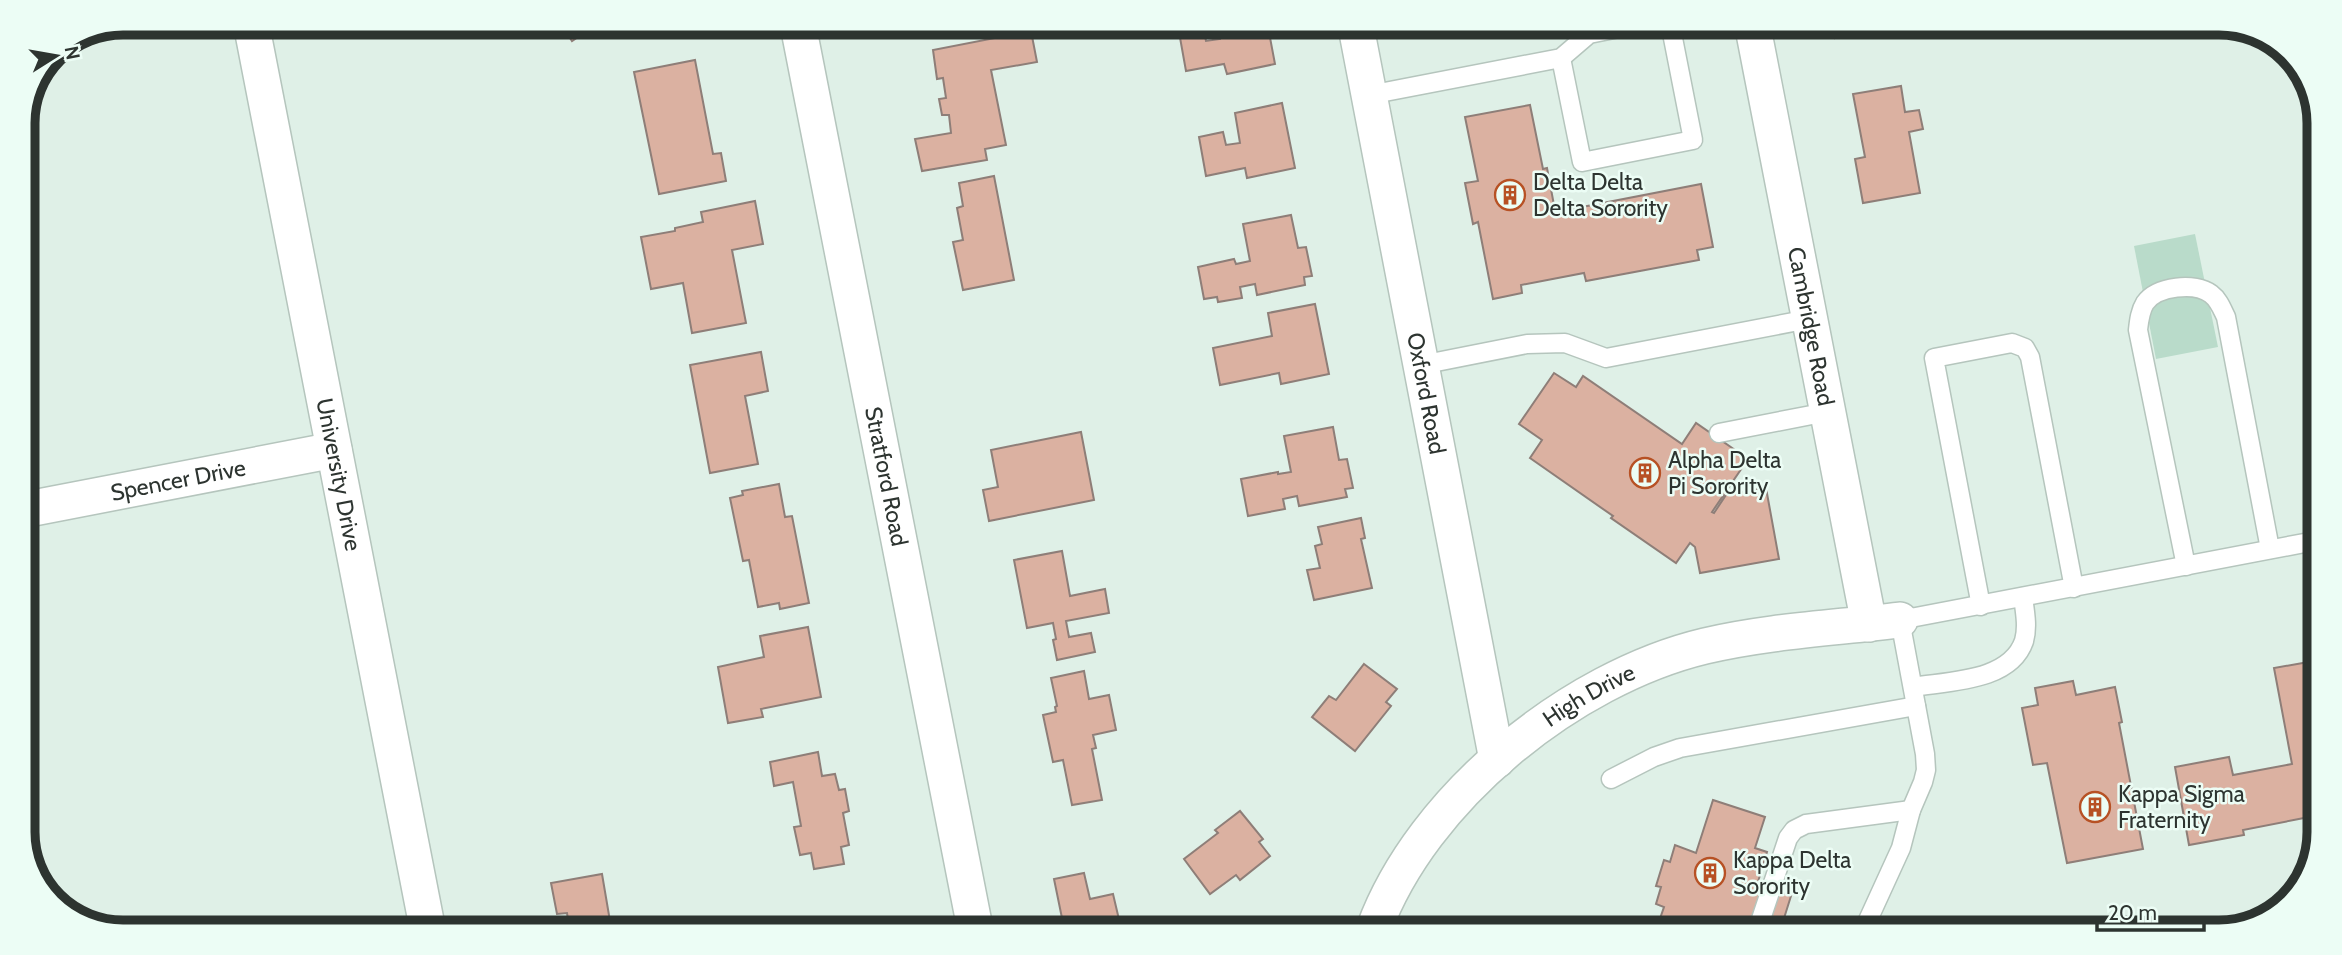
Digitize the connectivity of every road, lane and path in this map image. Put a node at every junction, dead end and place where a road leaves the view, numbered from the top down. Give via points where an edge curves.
1 (253, 35) edge
2 (800, 35) edge
3 (1358, 35) edge
4 (1588, 35) edge
5 (1672, 35) edge
6 (1754, 35) edge
7 (1561, 58) junction
8 (1369, 95) junction
9 (1809, 319) junction
10 (1421, 365) junction
11 (1827, 412) junction
12 (1719, 433) dead end
13 (334, 450) junction
14 (35, 508) edge
15 (2307, 543) edge
16 (2270, 550) junction
17 (2186, 566) junction
18 (2074, 588) junction
19 (2023, 597) junction
20 (1981, 606) junction
21 (1885, 622) junction
22 (1913, 687) junction
23 (1916, 706) junction
24 (1497, 761) junction
25 (1611, 779) dead end
26 (1911, 810) junction
27 (426, 920) edge
28 (973, 920) edge
29 (1377, 920) edge
30 (1760, 920) edge
31 (1868, 920) edge

1 - 13 street, University Drive
2 - 28 street, Stratford Road
3 - 8 street, Oxford Road
4 - 7 lane
5 - 7 lane via 1693,140 1582,162
6 - 9 street, Cambridge Road
7 - 8 lane
8 - 10 street, Oxford Road
9 - 10 lane via 1606,358 1565,343 1527,344
9 - 11 street, Cambridge Road
10 - 24 street, Oxford Road
11 - 12 lane
11 - 21 street, Cambridge Road
13 - 14 street, Spencer Drive
13 - 27 street, University Drive
15 - 16 lane
16 - 17 lane
16 - 17 lane via 2226,317 2210,293 2176,288 2157,292 2146,303 2137,330
17 - 18 lane
18 - 19 lane
18 - 20 lane via 2025,348 2012,343 1934,358
19 - 20 lane
19 - 22 lane via 2025,639 2017,656 1983,675
20 - 21 lane
21 - 22 lane
21 - 24 street, High Drive via 1745,638 1636,668 1538,726
22 - 23 lane
23 - 25 lane via 1680,748
23 - 26 lane via 1926,770
24 - 29 street, High Drive via 1462,793 1416,849
26 - 30 lane via 1806,824 1794,830
26 - 31 lane via 1901,848

